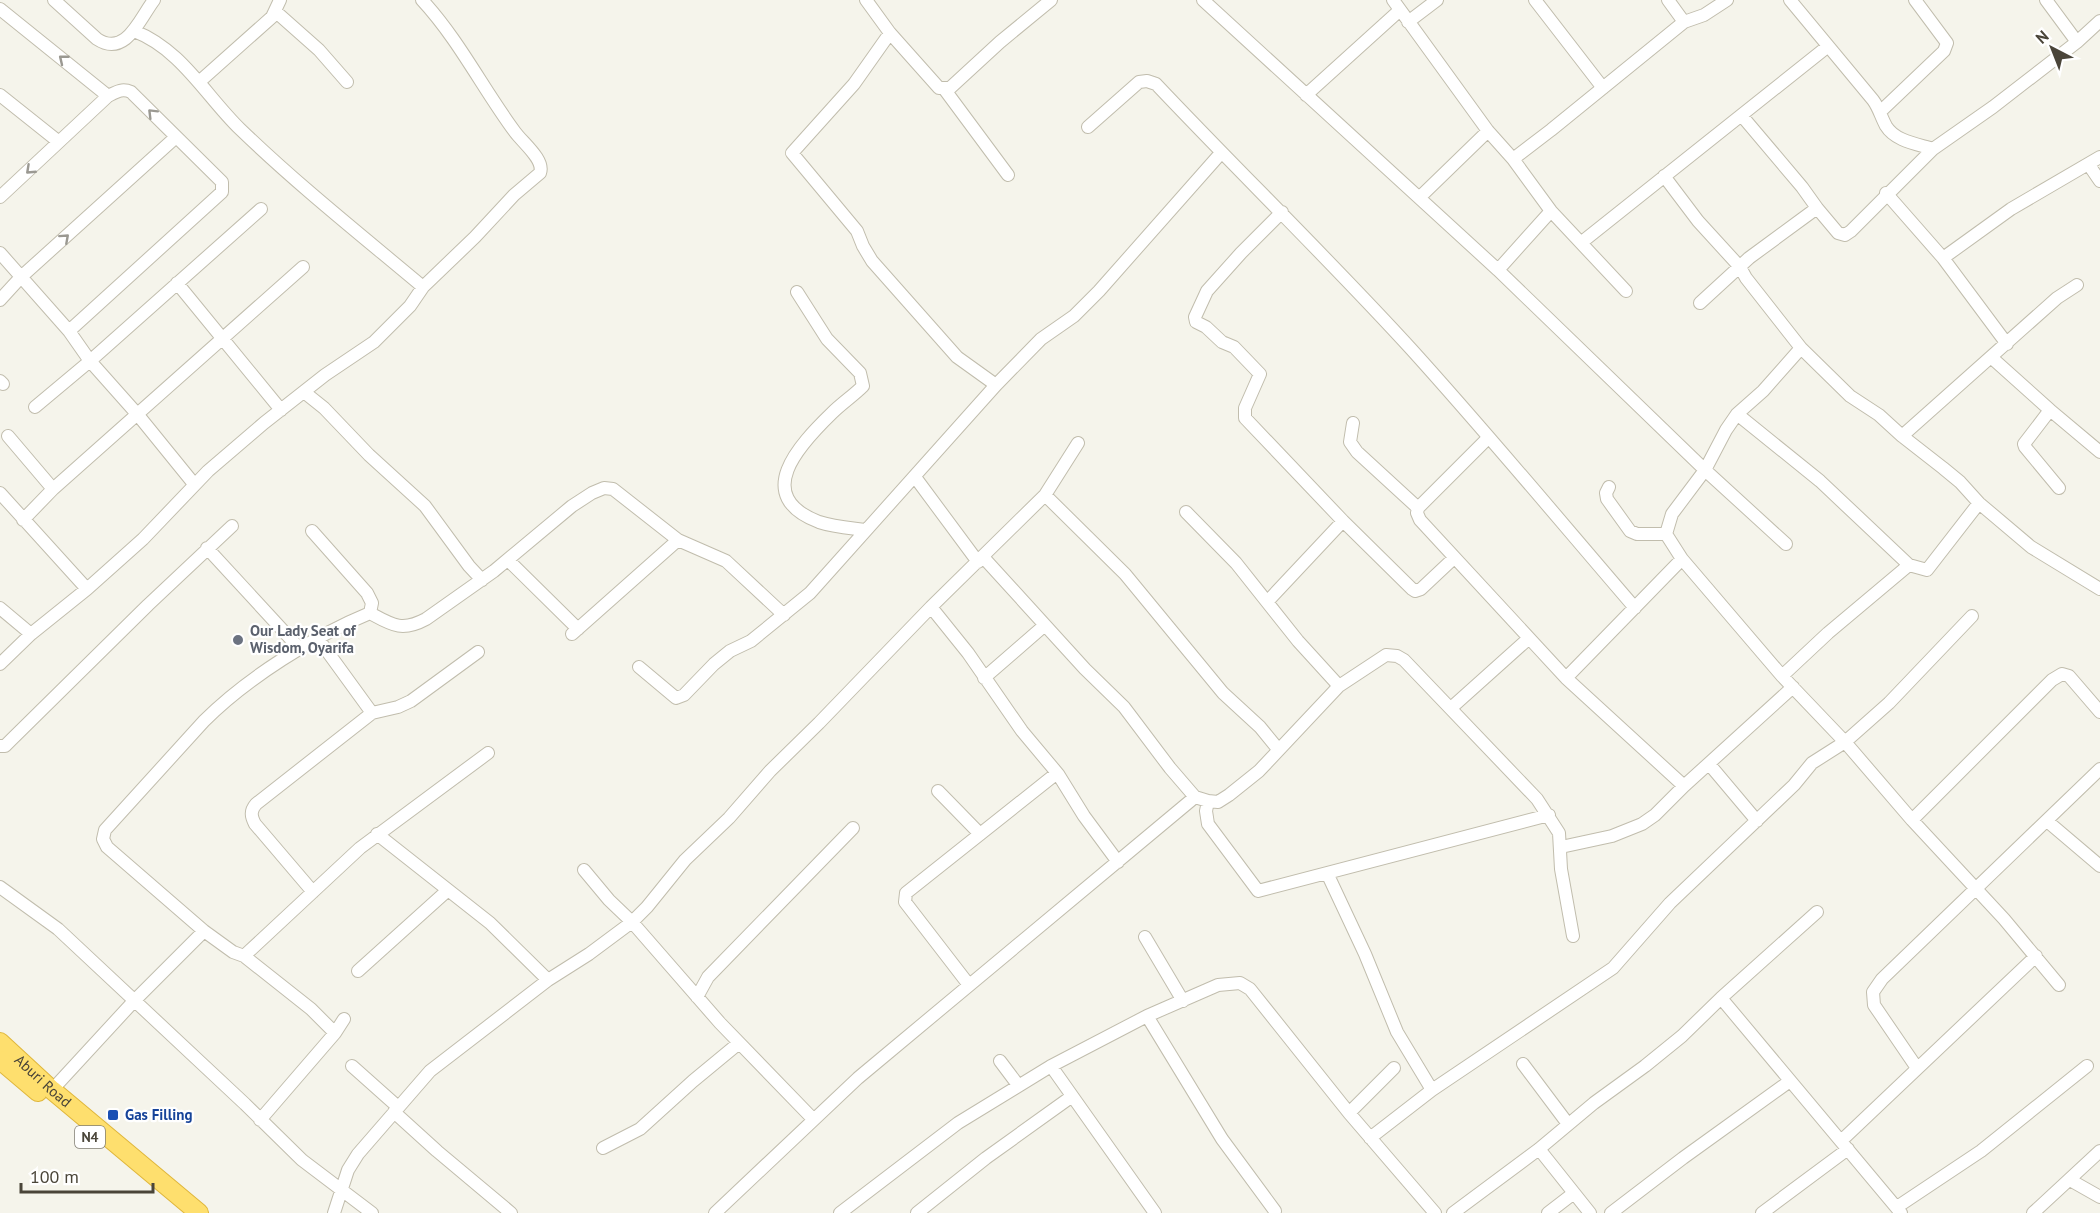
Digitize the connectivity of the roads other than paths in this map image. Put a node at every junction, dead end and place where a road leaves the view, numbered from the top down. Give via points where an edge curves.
1 (54, 0) edge
2 (154, 0) edge
3 (422, 0) edge
4 (866, 0) edge
5 (1051, 0) edge
6 (1203, 0) edge
7 (1223, 0) edge
8 (1437, 0) edge
9 (1535, 0) edge
10 (1668, 0) edge
11 (1727, 0) edge
12 (1790, 0) edge
13 (1915, 0) edge
14 (2046, 0) edge
15 (278, 5) edge
16 (1396, 5) edge
17 (0, 9) edge
18 (1216, 12) junction
19 (2100, 21) edge
20 (1408, 22) junction
21 (1684, 22) junction
22 (134, 31) junction
23 (890, 33) junction
24 (2077, 42) junction
25 (1827, 47) junction
26 (199, 82) junction
27 (347, 82) dead end
28 (1603, 88) junction
29 (945, 90) junction
30 (0, 95) edge
31 (1306, 95) junction
32 (108, 96) junction
33 (1881, 111) junction
34 (1742, 116) junction
35 (1088, 127) dead end
36 (1488, 131) junction
37 (176, 137) junction
38 (59, 142) junction
39 (1932, 149) junction
40 (1221, 153) junction
41 (2100, 157) edge
42 (1513, 159) junction
43 (2089, 165) junction
44 (1008, 175) dead end
45 (1664, 176) junction
46 (2100, 181) edge
47 (1, 193) edge
48 (1886, 193) junction
49 (1420, 197) junction
50 (1817, 208) junction
51 (261, 209) dead end
52 (1551, 211) junction
53 (1282, 212) junction
54 (1582, 242) junction
55 (0, 253) edge
56 (1943, 258) junction
57 (303, 267) dead end
58 (1740, 267) junction
59 (1498, 270) junction
60 (21, 278) junction
61 (177, 283) junction
62 (2077, 285) dead end
63 (423, 287) junction
64 (1626, 291) dead end
65 (797, 292) dead end
66 (0, 300) edge
67 (1700, 303) dead end
68 (69, 331) junction
69 (223, 339) junction
70 (2007, 344) junction
71 (1801, 348) junction
72 (1992, 358) junction
73 (90, 361) junction
74 (996, 385) junction
75 (303, 392) junction
76 (35, 407) dead end
77 (281, 410) junction
78 (2050, 410) junction
79 (1737, 414) junction
80 (138, 415) junction
81 (1353, 423) dead end
82 (8, 436) dead end
83 (1902, 436) junction
84 (1488, 438) junction
85 (1078, 443) dead end
86 (2100, 452) edge
87 (1705, 470) junction
88 (915, 477) junction
89 (194, 484) junction
90 (1609, 487) dead end
91 (2059, 488) dead end
92 (53, 489) junction
93 (0, 494) edge
94 (1045, 495) junction
95 (1979, 503) junction
96 (1418, 508) junction
97 (1186, 512) dead end
98 (23, 520) junction
99 (1343, 521) junction
100 (232, 526) dead end
101 (865, 530) junction
102 (312, 531) dead end
103 (1666, 534) junction
104 (678, 540) junction
105 (1786, 544) dead end
106 (207, 548) junction
107 (1454, 558) junction
108 (1682, 559) junction
109 (508, 560) junction
110 (981, 560) junction
111 (1909, 565) junction
112 (482, 580) junction
113 (87, 589) junction
114 (2100, 589) edge
115 (1268, 602) junction
116 (931, 607) junction
117 (0, 608) edge
118 (1635, 608) junction
119 (370, 613) junction
120 (784, 615) junction
121 (1972, 616) dead end
122 (1046, 625) junction
123 (31, 634) junction
124 (1528, 639) junction
125 (319, 640) junction
126 (300, 649) junction
127 (478, 652) dead end
128 (0, 664) edge
129 (639, 667) dead end
130 (1782, 675) junction
131 (984, 678) junction
132 (1566, 678) junction
133 (1339, 686) junction
134 (1793, 687) junction
135 (1451, 708) junction
136 (2100, 712) edge
137 (372, 713) junction
138 (1845, 742) junction
139 (0, 746) edge
140 (1278, 749) junction
141 (488, 753) dead end
142 (1709, 764) junction
143 (2100, 769) edge
144 (1057, 773) junction
145 (1684, 786) junction
146 (938, 791) dead end
147 (1195, 797) junction
148 (1208, 801) junction
149 (1549, 814) junction
150 (1912, 820) junction
151 (1757, 821) junction
152 (2047, 821) junction
153 (853, 828) dead end
154 (377, 834) junction
155 (980, 834) junction
156 (1561, 847) junction
157 (1118, 862) junction
158 (2100, 866) edge
159 (584, 870) dead end
160 (1327, 873) junction
161 (0, 886) edge
162 (1976, 887) junction
163 (448, 890) junction
164 (313, 892) junction
165 (1818, 912) dead end
166 (632, 922) junction
167 (204, 931) junction
168 (1573, 936) dead end
169 (1145, 937) dead end
170 (244, 956) junction
171 (2036, 956) junction
172 (358, 971) dead end
173 (548, 980) junction
174 (969, 985) junction
175 (2059, 985) dead end
176 (697, 997) junction
177 (1721, 998) junction
178 (1183, 1000) junction
179 (134, 1001) junction
180 (1147, 1016) junction
181 (344, 1019) dead end
182 (335, 1033) junction
183 (0, 1042) edge
184 (739, 1043) junction
185 (0, 1060) edge
186 (1000, 1061) dead end
187 (1523, 1064) dead end
188 (352, 1066) dead end
189 (1051, 1066) junction
190 (2087, 1066) dead end
191 (1394, 1068) dead end
192 (1917, 1068) junction
193 (1790, 1081) junction
194 (1018, 1085) junction
195 (52, 1090) junction
196 (1432, 1090) junction
197 (1071, 1097) junction
198 (396, 1109) junction
199 (1349, 1113) junction
200 (813, 1119) junction
201 (260, 1120) junction
202 (1569, 1124) junction
203 (1370, 1138) junction
204 (1845, 1144) junction
205 (603, 1148) dead end
206 (1539, 1149) junction
207 (2100, 1150) edge
208 (2070, 1180) junction
209 (341, 1189) junction
210 (1574, 1193) junction
211 (2100, 1197) edge
212 (1899, 1210) edge
213 (1275, 1211) dead end
214 (180, 1213) edge
215 (199, 1213) edge
216 (334, 1213) edge
217 (372, 1213) edge
218 (511, 1213) edge
219 (715, 1213) edge
220 (840, 1213) edge
221 (917, 1213) edge
222 (1155, 1213) edge
223 (1435, 1213) edge
224 (1453, 1213) edge
225 (1548, 1213) edge
226 (1590, 1213) edge
227 (1611, 1213) edge
228 (1762, 1213) edge
229 (2033, 1213) edge

1 - 22 street via 105,44 117,44
2 - 22 street
3 - 63 street via 542,168
4 - 23 street
5 - 29 street
6 - 18 street
7 - 18 street
8 - 20 street
9 - 28 street
10 - 21 street
11 - 21 street
12 - 25 street
13 - 33 street via 1947,43 1944,51
14 - 24 street
15 - 26 street via 272,17
15 - 27 street
16 - 20 street
16 - 31 street
32 -> 17 street
18 - 31 street
19 - 24 street
20 - 36 street
21 - 28 street
22 - 26 street via 153,40
23 - 29 street
23 - 74 street via 855,84 792,153 857,231 873,261 922,318 957,357
24 - 39 street
25 - 33 street
25 - 34 street
26 - 63 street via 275,161
28 - 42 street
29 - 44 street
30 - 38 street
31 - 49 street
37 -> 32 street via 131,92 118,91
32 - 38 street
33 - 39 street via 1893,135
34 - 45 street
34 - 50 street
35 - 40 street via 1139,82 1147,81 1156,84
36 - 42 street
36 - 49 street
60 -> 37 street
37 - 68 street via 222,182 222,192
38 -> 47 street
39 - 48 street
40 - 53 street
40 - 74 street via 1099,291 1074,316 1041,339
41 - 43 street
42 - 52 street
43 - 46 street
43 - 56 street via 2012,208
45 - 54 street
45 - 58 street
48 - 50 street via 1845,235 1838,233
48 - 56 street
49 - 59 street
50 - 58 street
51 - 61 street
52 - 54 street
52 - 59 street
53 - 84 street
53 - 99 street via 1207,291 1195,317 1196,322 1234,347 1260,375 1245,408 1245,418
54 - 64 street
55 - 60 street
56 - 70 street
57 - 69 street
58 - 67 street
58 - 71 street
59 - 87 street
60 - 66 street
60 - 68 street
61 - 69 street
61 - 73 street
62 - 70 street
63 - 75 street via 374,342
65 - 101 street via 827,339 860,373 863,386 804,442 785,473 784,490 800,512 818,521
68 - 73 street
69 - 77 street
69 - 80 street
70 - 72 street
71 - 79 street
71 - 83 street via 1850,396
72 - 78 street
72 - 83 street
73 - 76 street
73 - 80 street
74 - 88 street
75 - 77 street
75 - 112 street via 425,506
77 - 89 street
78 - 86 street
78 - 91 street via 2024,444
79 - 87 street
79 - 111 street via 1820,481
80 - 89 street
80 - 92 street
81 - 96 street via 1350,442 1357,452
82 - 92 street
83 - 95 street via 1960,482
84 - 96 street
84 - 118 street
85 - 94 street
87 - 103 street via 1672,514
87 - 105 street
88 - 101 street
88 - 110 street
89 - 113 street via 143,539
90 - 103 street via 1607,499 1630,531
92 - 98 street
93 - 98 street
94 - 110 street
94 - 140 street via 1125,574 1223,693
95 - 111 street via 1927,570
95 - 114 street via 2031,547
96 - 107 street via 1420,520
97 - 115 street
98 - 113 street
99 - 107 street via 1415,591
99 - 115 street
100 - 106 street
101 - 120 street via 810,593
102 - 119 street via 367,593 372,603
103 - 108 street
104 - 109 street via 613,489 603,488 572,506
104 - 109 street via 575,631
104 - 120 street via 726,561
106 - 126 street
106 - 139 street via 5,746
107 - 124 street
108 - 118 street
108 - 130 street
109 - 112 street
110 - 116 street
110 - 122 street
111 - 130 street
112 - 119 street via 414,625 396,626
113 - 123 street
115 - 133 street
116 - 131 street
116 - 166 street via 770,771
117 - 123 street
118 - 132 street
119 - 125 street
120 - 129 street via 751,641 730,651 676,698
121 - 138 street via 1889,704
122 - 131 street
122 - 147 street via 1124,707
123 - 128 street
124 - 132 street
124 - 135 street
125 - 126 street
125 - 137 street
126 - 167 street via 219,706 105,830 103,839 107,847
127 - 137 street via 411,701
130 - 134 street
131 - 144 street
132 - 145 street
133 - 135 street via 1386,655 1397,656
133 - 140 street
134 - 138 street
134 - 142 street
135 - 149 street
136 - 150 street via 2069,676 2062,674
137 - 164 street via 252,810 255,824
138 - 150 street
138 - 151 street via 1812,763
140 - 148 street via 1259,771 1229,795 1218,802
141 - 154 street
142 - 145 street
142 - 151 street
143 - 152 street
144 - 155 street
144 - 157 street
145 - 156 street via 1642,824 1612,836
146 - 155 street
147 - 148 street
147 - 157 street
148 - 160 street via 1208,824 1258,891
149 - 156 street
149 - 160 street
150 - 162 street
151 - 196 street via 1670,903 1613,968
152 - 158 street
152 - 162 street
153 - 176 street via 708,977
154 - 163 street
154 - 164 street
155 - 174 street via 904,897
156 - 168 street
157 - 174 street
159 - 166 street
160 - 196 street via 1397,1032
161 - 179 street via 58,929
162 - 171 street
162 - 192 street via 1882,979 1874,992 1874,1005
163 - 172 street
163 - 173 street via 490,923
164 - 170 street
165 - 177 street
166 - 173 street
166 - 176 street
167 - 170 street
167 - 179 street
169 - 178 street
170 - 182 street via 312,1009
171 - 175 street
171 - 192 street
173 - 198 street via 430,1071
174 - 200 street
176 - 184 street
177 - 193 street
177 - 202 street via 1682,1036
178 - 180 street
178 - 199 street via 1218,985 1240,983 1250,989
179 - 195 street
179 - 201 street
180 - 189 street
180 - 213 street via 1222,1139
181 - 182 street
182 - 201 street
183 - 195 highway, Aburi Road / N4
184 - 200 street
184 - 205 street via 640,1129
185 - 214 highway, Aburi Road / N4
186 - 194 street
187 - 202 street
188 - 198 street
189 - 194 street
189 - 197 street
190 - 212 street via 1981,1151
191 - 199 street
192 - 204 street
193 - 204 street
193 - 227 street
194 - 220 street via 958,1123
195 - 215 highway, Aburi Road / N4
196 - 203 street
197 - 221 street
197 - 222 street
198 - 209 street via 358,1154
198 - 218 street via 437,1151
199 - 203 street
200 - 219 street
201 - 209 street via 302,1160
202 - 206 street
203 - 223 street
204 - 212 street
204 - 228 street
206 - 210 street
206 - 224 street
207 - 208 street
208 - 211 street
208 - 229 street
209 - 216 street
209 - 217 street
210 - 225 street
210 - 226 street

